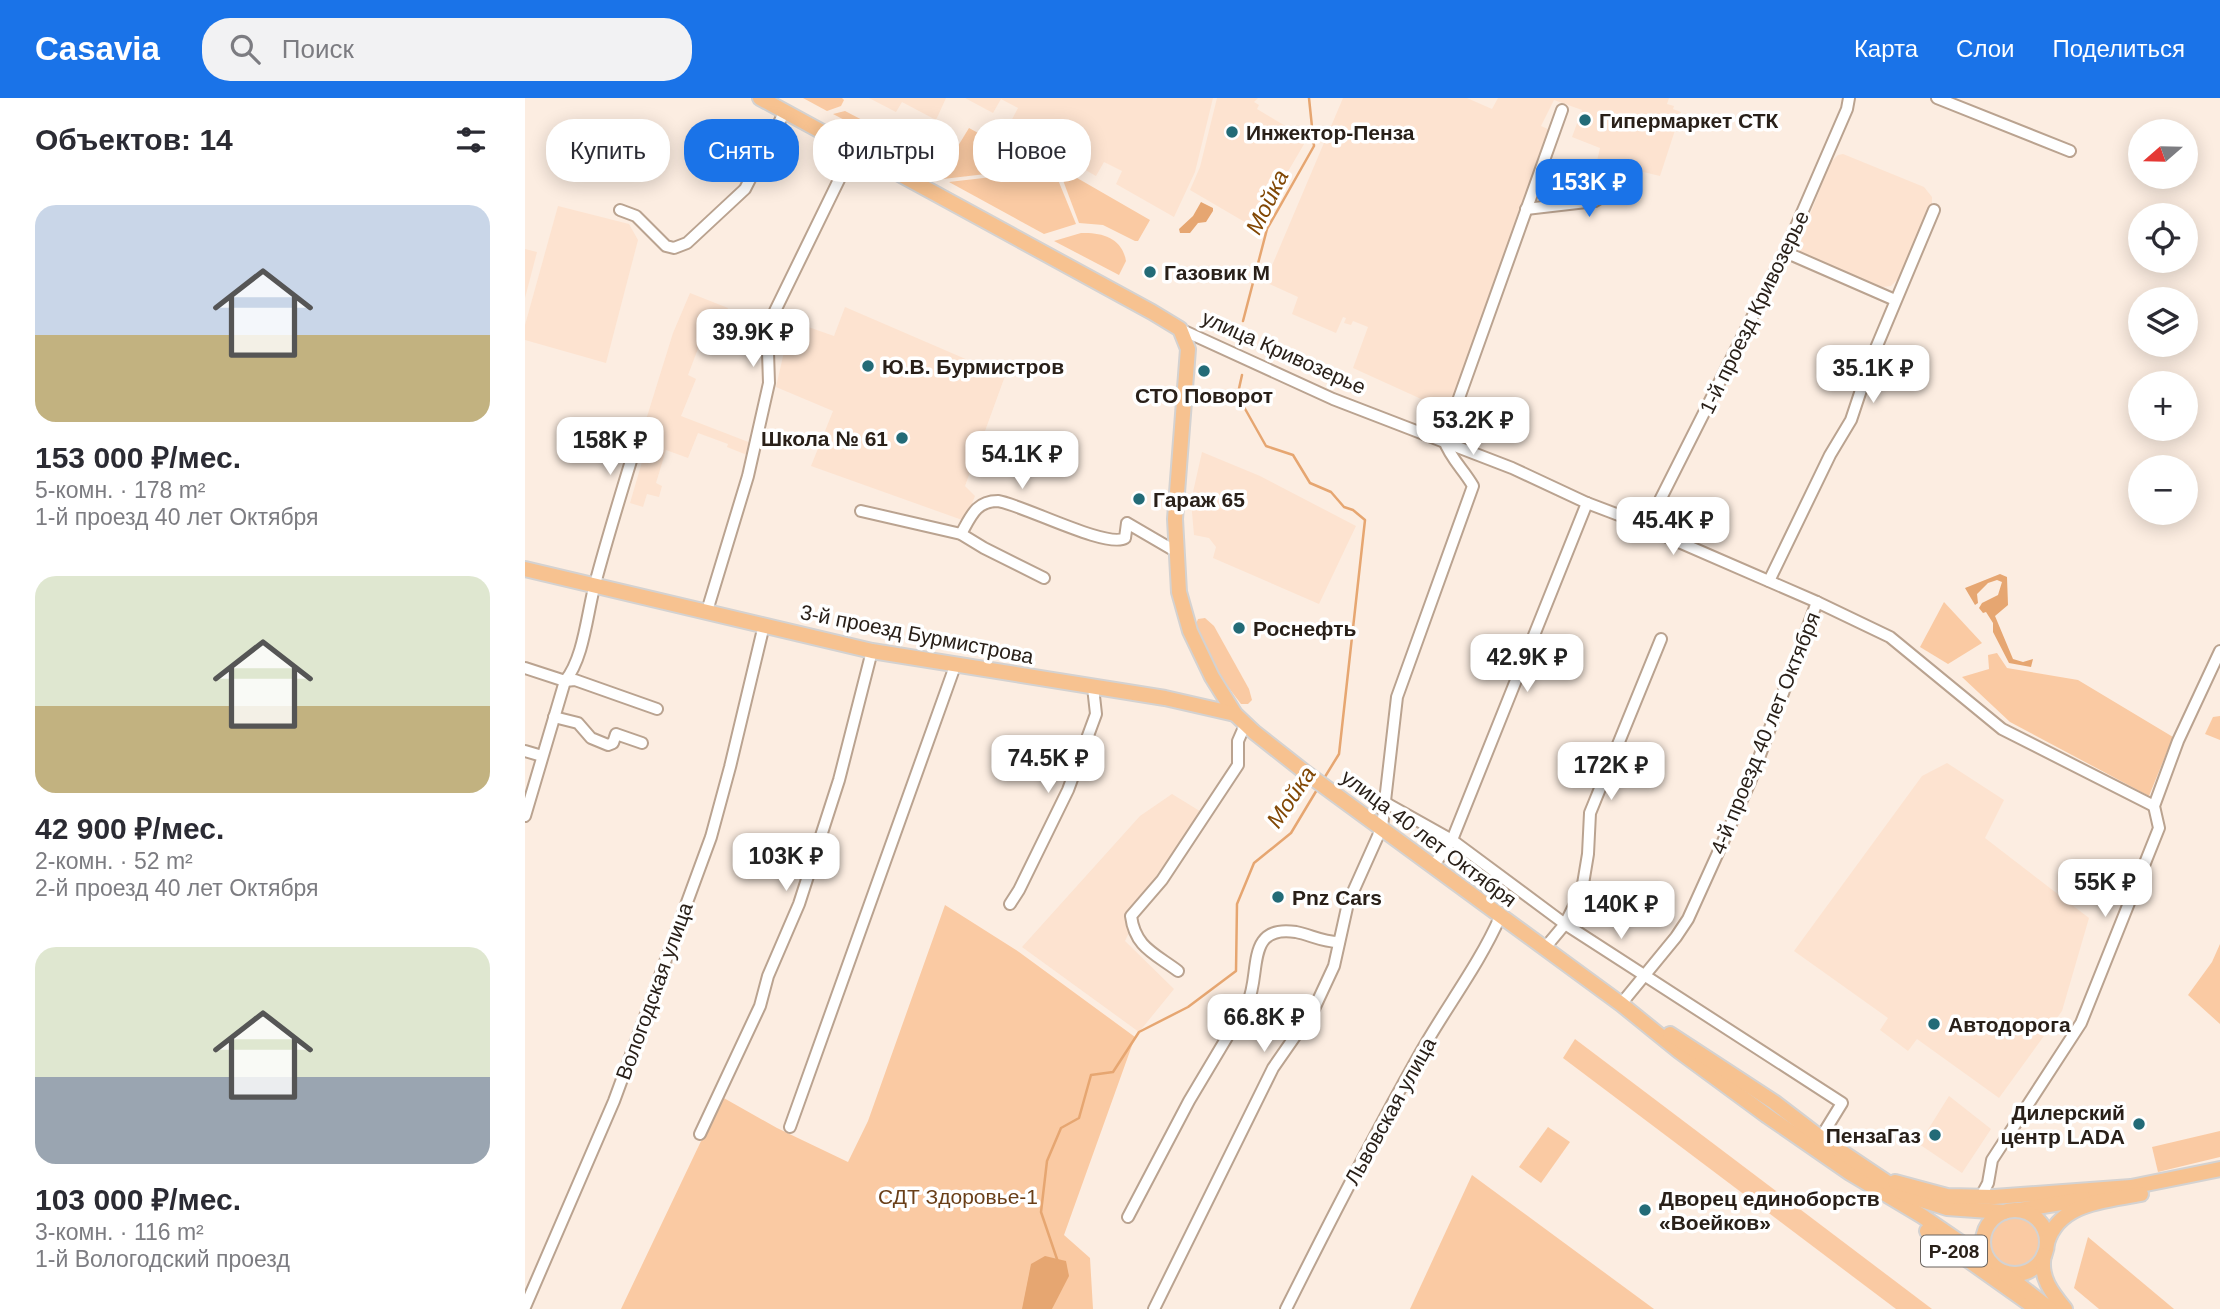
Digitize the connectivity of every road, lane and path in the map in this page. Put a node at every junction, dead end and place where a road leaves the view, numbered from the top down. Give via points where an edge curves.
1 (760, 98) edge
2 (1849, 98) edge
3 (1937, 98) edge
4 (1562, 110) dead end
5 (785, 111) junction
6 (813, 126) edge
7 (2070, 151) dead end
8 (1617, 171) dead end
9 (838, 182) edge
10 (915, 182) edge
11 (1526, 209) junction
12 (620, 210) dead end
13 (1934, 210) dead end
14 (1785, 252) junction
15 (1895, 300) junction
16 (1179, 329) junction
17 (638, 438) dead end
18 (1444, 440) junction
19 (1587, 503) junction
20 (861, 511) dead end
21 (1649, 522) junction
22 (961, 534) junction
23 (1175, 551) junction
24 (525, 569) edge
25 (1044, 578) dead end
26 (1769, 581) junction
27 (594, 585) junction
28 (1817, 602) junction
29 (707, 611) junction
30 (764, 625) junction
31 (1661, 639) dead end
32 (2220, 651) edge
33 (872, 652) junction
34 (955, 666) junction
35 (525, 668) edge
36 (565, 681) junction
37 (1093, 687) junction
38 (657, 709) dead end
39 (1235, 713) junction
40 (554, 716) junction
41 (1245, 725) junction
42 (642, 743) dead end
43 (525, 751) edge
44 (542, 756) junction
45 (1386, 803) junction
46 (2154, 806) junction
47 (525, 816) edge
48 (1382, 827) junction
49 (1452, 840) junction
50 (1433, 866) junction
51 (1010, 904) dead end
52 (1500, 917) junction
53 (1565, 924) junction
54 (1339, 942) junction
55 (1544, 949) junction
56 (1178, 971) dead end
57 (1645, 975) junction
58 (1621, 1004) junction
59 (1638, 1017) junction
60 (1835, 1113) junction
61 (1805, 1126) junction
62 (790, 1127) dead end
63 (700, 1134) dead end
64 (1817, 1143) junction
65 (1837, 1149) junction
66 (2220, 1169) edge
67 (2220, 1178) edge
68 (1877, 1183) junction
69 (2131, 1188) junction
70 (1987, 1193) junction
71 (2009, 1211) junction
72 (1128, 1217) dead end
73 (2045, 1250) junction
74 (1996, 1268) junction
75 (525, 1307) edge
76 (1154, 1309) edge
77 (1286, 1309) edge
78 (2037, 1309) edge
79 (2050, 1309) edge
80 (2065, 1309) edge

1 - 5 main road, улица Кривозерье
2 - 14 street, 1-й проезд Кривозерье
3 - 7 street
4 - 11 street
5 - 6 main road, улица Кривозерье
5 - 12 street via 745,189 687,243 666,246 636,216
8 - 11 street via 1605,195 1595,201
9 - 29 street via 775,311 763,410
10 - 16 main road, улица Кривозерье
11 - 18 street
13 - 15 street
14 - 15 street
14 - 21 street, 1-й проезд Кривозерье
15 - 26 street via 1851,420
16 - 18 street, улица Кривозерье via 1333,399
16 - 23 main road, улица Кривозерье via 1188,349
17 - 27 street
18 - 19 street, улица Кривозерье
18 - 45 street via 1448,454 1473,486 1397,697
19 - 21 street, улица Кривозерье
19 - 49 street
20 - 22 street
21 - 26 street, улица Кривозерье via 1665,536
22 - 23 street via 977,507 998,500 1118,540 1125,538 1127,523
22 - 25 street
23 - 39 main road, улица Кривозерье via 1179,592 1190,631
24 - 27 main road, 3-й проезд Бурмистрова
26 - 28 street, улица Кривозерье
27 - 29 main road, 3-й проезд Бурмистрова
27 - 36 street via 579,648
28 - 46 street, улица Кривозерье via 1891,637 2002,729
28 - 57 street, 4-й проезд 40 лет Октября via 1750,782 1693,907
29 - 30 main road, 3-й проезд Бурмистрова
30 - 33 main road, 3-й проезд Бурмистрова
30 - 75 street, Вологодская улица via 711,837 614,1101
31 - 53 street via 1590,813 1582,890
32 - 46 street
33 - 34 main road, 3-й проезд Бурмистрова
33 - 63 street via 839,780 799,904 760,1006
34 - 37 main road, 3-й проезд Бурмистрова
34 - 62 street
35 - 36 street
36 - 38 street via 575,680
36 - 40 street
37 - 39 main road, 3-й проезд Бурмистрова
37 - 51 street via 1096,714 1068,790
39 - 41 main road, улица 40 лет Октября
40 - 42 street via 578,723 591,738 608,745 616,734
40 - 44 street
41 - 48 main road, улица 40 лет Октября
41 - 56 street via 1238,741 1238,765 1161,880 1131,916 1138,941
43 - 44 street
44 - 47 street
45 - 48 street
45 - 49 street
46 - 70 street via 2159,828 2081,1023 1993,1160
48 - 50 main road, улица 40 лет Октября
48 - 54 street via 1355,884
49 - 50 street
49 - 53 street
50 - 52 main road, улица 40 лет Октября
52 - 55 main road, улица 40 лет Октября
52 - 77 street, Львовская улица via 1418,1056
53 - 55 street
53 - 57 street
54 - 72 street via 1286,932 1263,941 1248,1002
54 - 76 street via 1317,1004 1273,1068
55 - 58 main road, улица 40 лет Октября
57 - 58 street, 4-й проезд 40 лет Октября
57 - 60 street via 1842,1103
58 - 59 main road, улица 40 лет Октября
59 - 61 main road via 1685,1043
59 - 64 main road, улица 40 лет Октября via 1679,1051
60 - 61 street
60 - 64 street
60 - 65 street via 1831,1128
61 - 64 main road
64 - 65 main road, улица 40 лет Октября
64 - 68 main road, улица 40 лет Октября
65 - 68 main road, улица 40 лет Октября
66 - 69 main road
67 - 73 main road via 2079,1208 2062,1217
68 - 70 main road via 1947,1196
68 - 71 main road, улица 40 лет Октября via 1934,1205
68 - 74 main road, улица 40 лет Октября
68 - 78 main road, улица 40 лет Октября / Р-208 via 1896,1207
69 - 70 main road
69 - 71 main road, улица 40 лет Октября
70 - 71 street
71 - 73 main road via 2036,1218 2045,1233
71 - 74 main road via 1990,1222 1985,1232 1984,1249
73 - 74 main road via 2038,1265 2029,1271 2012,1274
73 - 80 main road via 2045,1277
74 - 79 main road, улица 40 лет Октября / Р-208

